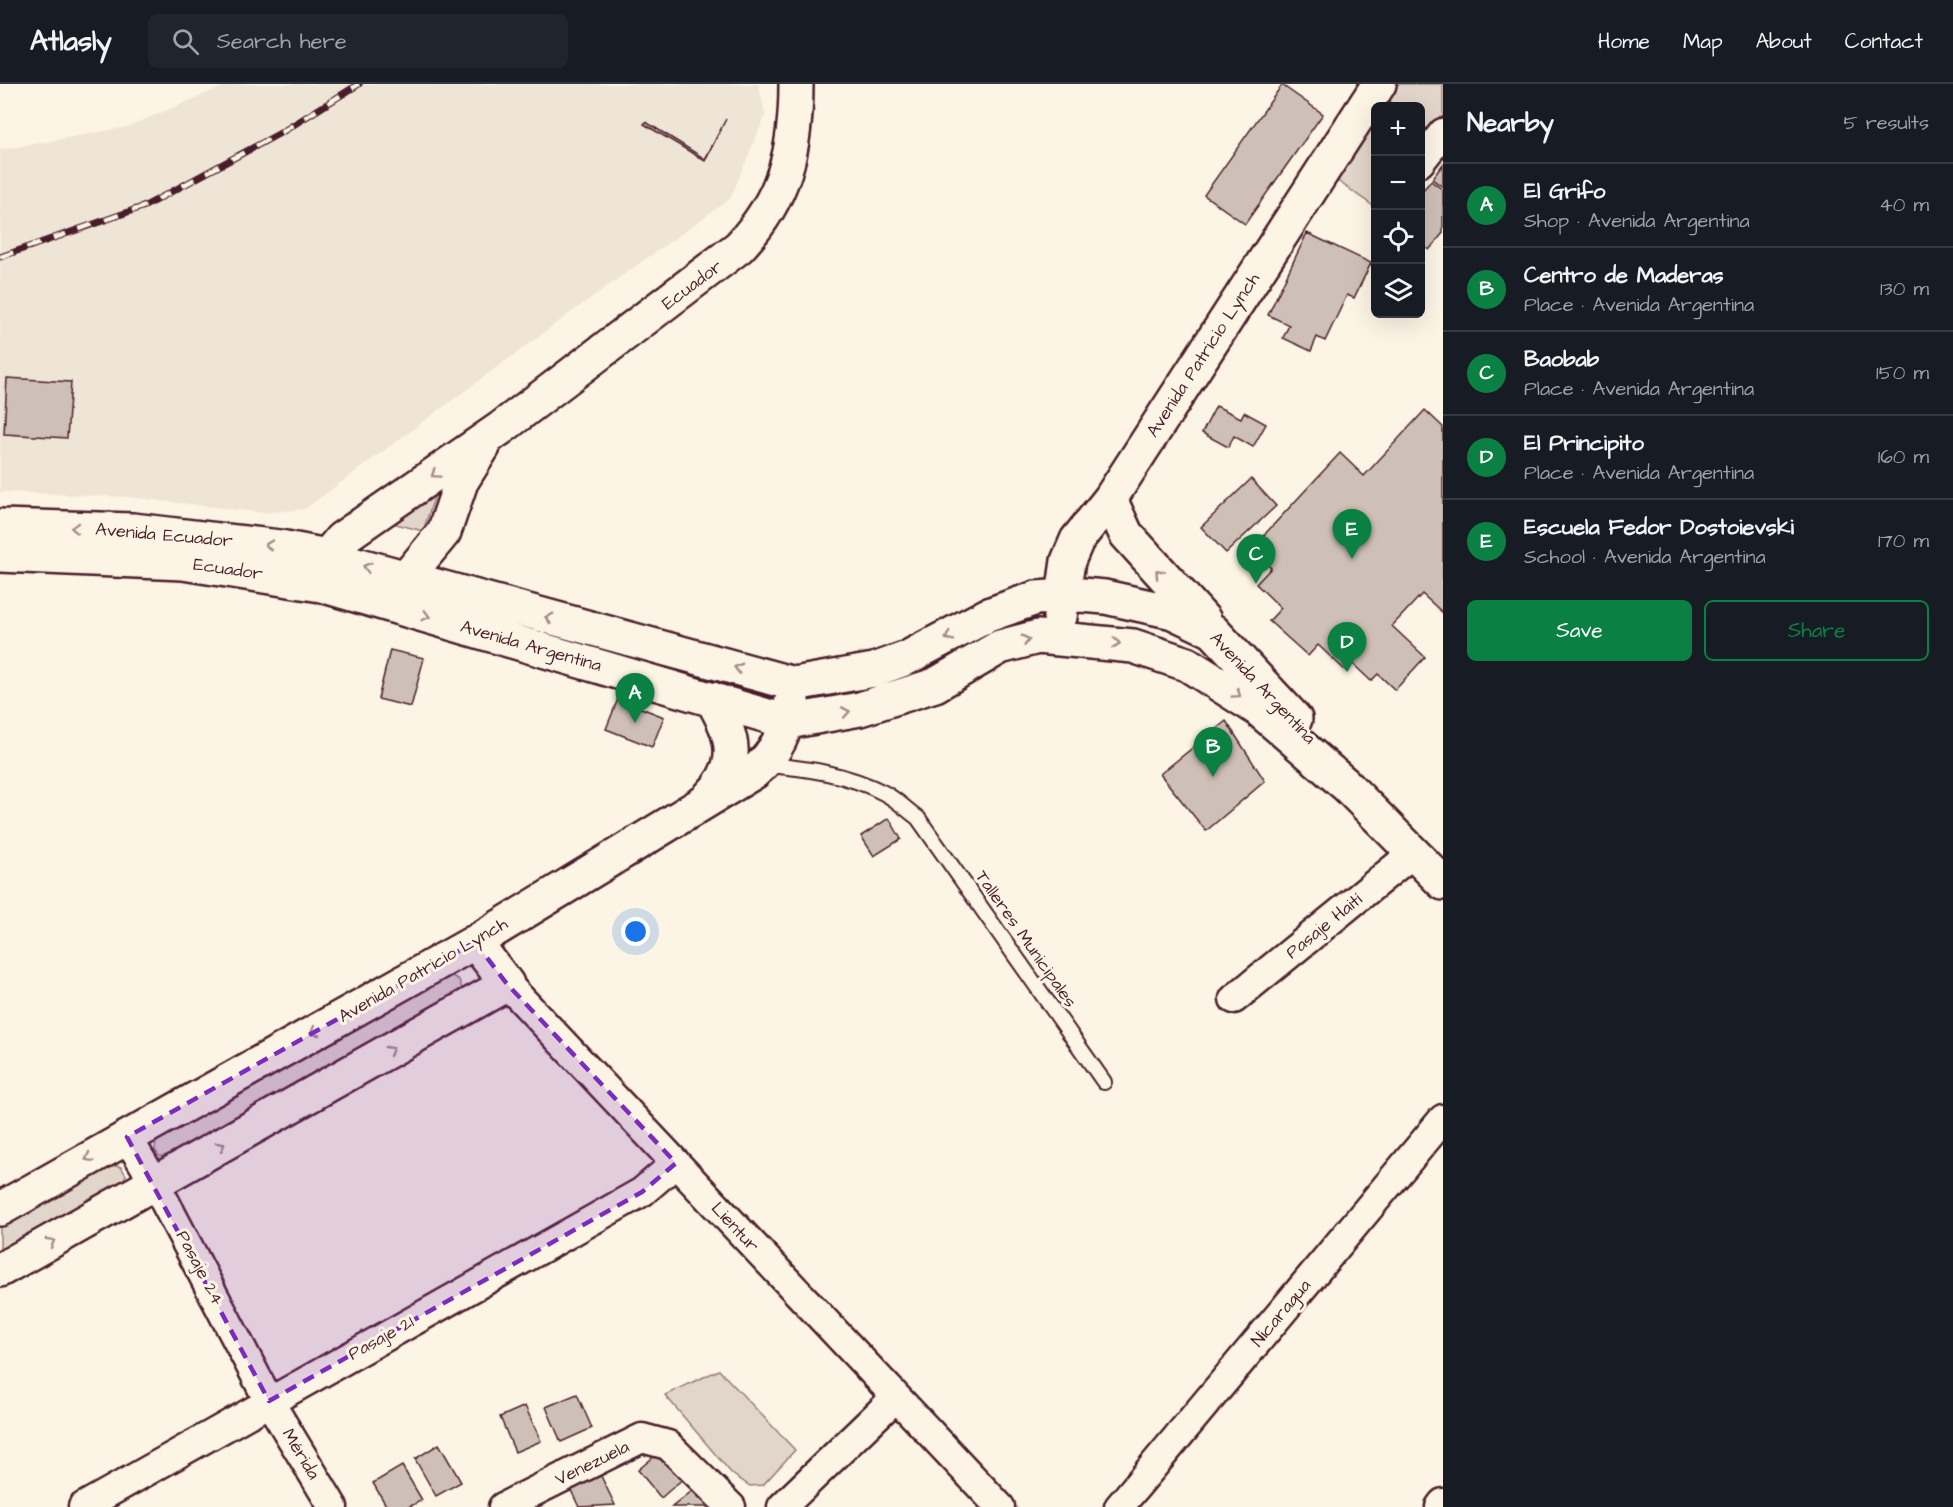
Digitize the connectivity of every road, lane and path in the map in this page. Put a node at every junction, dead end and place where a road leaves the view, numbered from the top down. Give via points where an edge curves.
1 (796, 84) edge
2 (1379, 84) edge
3 (1443, 133) edge
4 (1425, 156) edge
5 (501, 428) junction
6 (1110, 500) junction
7 (0, 526) edge
8 (444, 532) junction
9 (0, 555) edge
10 (135, 560) joint
11 (324, 570) junction
12 (406, 578) junction
13 (1062, 596) junction
14 (370, 600) junction
15 (484, 600) junction
16 (1213, 631) junction
17 (1058, 637) junction
18 (794, 684) junction
19 (712, 699) junction
20 (788, 722) junction
21 (764, 764) junction
22 (1346, 784) junction
23 (702, 804) junction
24 (1413, 854) junction
25 (1443, 883) edge
26 (475, 942) junction
27 (507, 984) junction
28 (1234, 999) dead end
29 (1104, 1082) dead end
30 (1443, 1119) edge
31 (127, 1137) junction
32 (676, 1163) junction
33 (155, 1183) junction
34 (0, 1209) edge
35 (0, 1270) edge
36 (895, 1398) junction
37 (269, 1401) junction
38 (1443, 1503) edge
39 (82, 1507) edge
40 (333, 1507) edge
41 (503, 1507) edge
42 (731, 1507) edge
43 (782, 1507) edge
44 (1000, 1507) edge
45 (1119, 1507) edge
46 (1440, 1507) edge

1 - 5 main road, Ecuador via 796,119 789,157 773,204 757,227 716,267
2 - 6 main road, Avenida Patricio Lynch
3 - 4 street
5 - 8 main road, Ecuador via 473,460 453,500
5 -> 11 main road, Ecuador via 341,538
6 - 13 main road, Avenida Patricio Lynch via 1077,540 1068,561
16 -> 6 main road via 1126,534
11 -> 7 main road, Avenida Ecuador via 280,546 133,530
8 - 12 main road, Ecuador
8 - 15 main road via 453,569
9 - 10 main road, Avenida Ecuador
10 - 11 main road, Ecuador
12 -> 11 main road, Ecuador
11 - 14 main road, Ecuador
12 - 14 main road, Ecuador
12 - 15 main road, Avenida Argentina
13 - 16 main road, Avenida Argentina via 1104,597 1152,606
13 - 17 main road, Avenida Patricio Lynch
13 -> 18 main road, Avenida Argentina via 1036,598 988,615 907,658 874,670
14 -> 19 main road, Avenida Argentina
18 -> 15 main road, Avenida Argentina
16 - 22 main road, Avenida Argentina via 1301,725
20 -> 17 main road, Avenida Argentina via 860,709 935,685 1000,647 1038,637
17 -> 22 main road, Avenida Argentina via 1133,646 1186,664 1257,709
18 - 20 main road, Avenida Patricio Lynch
19 - 20 main road, Avenida Argentina
19 - 23 main road via 728,728 731,757 721,783
20 - 21 main road, Avenida Patricio Lynch
21 - 23 main road, Avenida Patricio Lynch
21 - 29 lane, Talleres Municipales via 825,772 855,781 885,793 918,818
22 - 24 main road, Avenida Argentina
23 - 26 main road, Avenida Patricio Lynch
24 - 25 main road, Avenida Argentina
24 - 28 street, Pasaje Haití
26 - 27 main road, Lientur
26 -> 31 main road, Avenida Patricio Lynch
27 - 32 street, Lientur
33 -> 27 main road
30 - 45 street, Nicaragua
31 - 33 street, Pasaje 24
31 -> 34 main road, Avenida Patricio Lynch
32 - 36 street, Lientur
32 - 37 street, Pasaje 21 via 642,1192
35 -> 33 main road
33 - 37 street, Pasaje 24
36 - 43 street
36 - 44 street, Lientur
37 - 39 street, Pasaje 21
37 - 40 street, Mérida
38 - 46 street
41 - 42 street, Venezuela via 642,1438 668,1445

